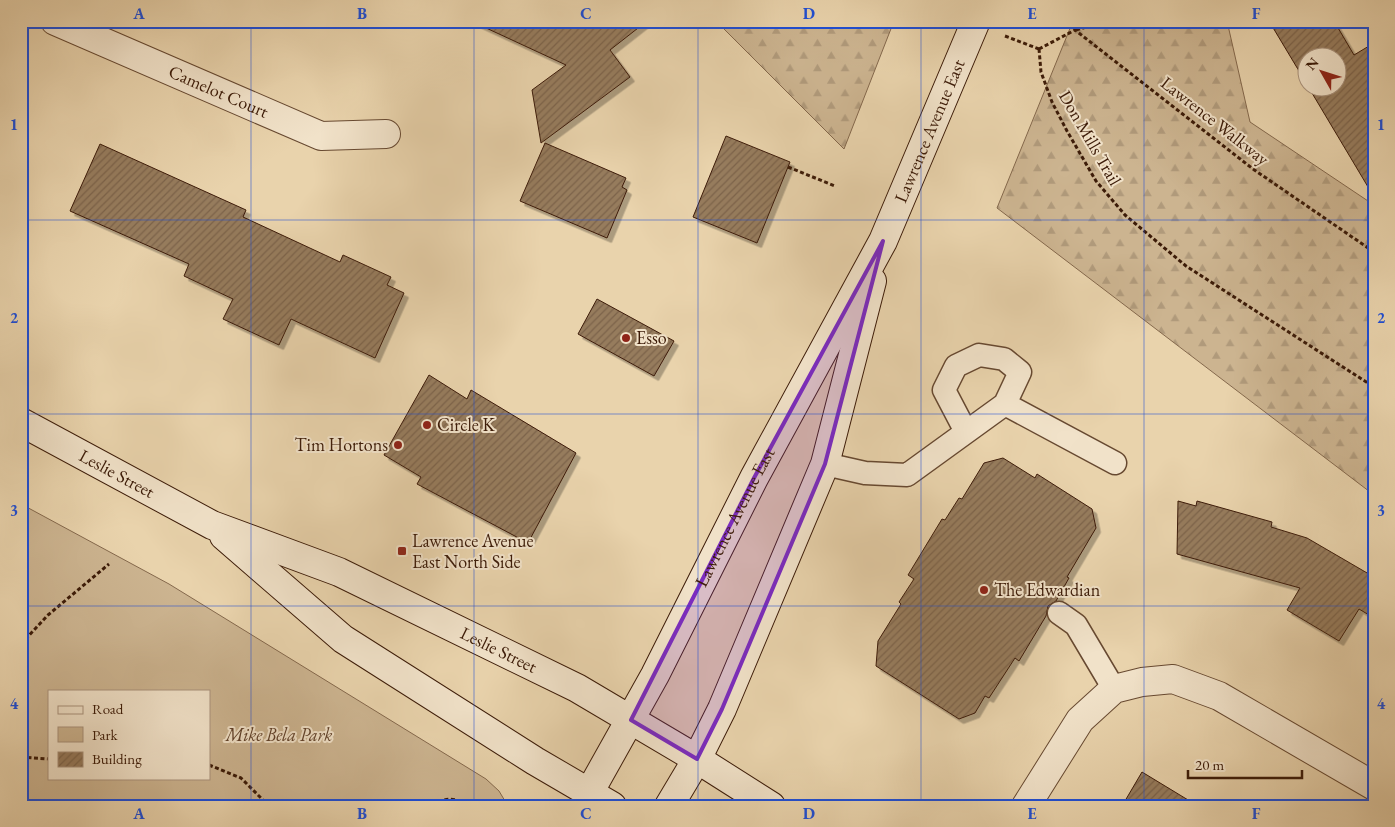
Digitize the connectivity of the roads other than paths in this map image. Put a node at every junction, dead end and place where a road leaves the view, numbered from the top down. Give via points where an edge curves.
1 (55, 21) edge
2 (976, 21) edge
3 (386, 134) dead end
4 (883, 241) junction
5 (1005, 404) junction
6 (21, 422) edge
7 (966, 432) junction
8 (1115, 463) dead end
9 (825, 464) junction
10 (212, 525) junction
11 (1059, 613) dead end
12 (1114, 689) junction
13 (631, 720) junction
14 (697, 759) junction
15 (1374, 786) edge
16 (600, 799) edge
17 (669, 806) edge
18 (771, 806) edge
19 (1026, 806) edge

1 - 3 main road, Camelot Court via 321,136
2 - 4 main road, Lawrence Avenue East
4 - 9 main road, Lawrence Avenue East
4 - 13 main road, Lawrence Avenue East via 754,478
5 - 7 lane
5 - 7 lane via 1020,372 1004,359 979,355 956,366 944,390
5 - 8 lane
6 - 10 main road, Leslie Street
7 - 9 lane via 907,475 865,473
9 - 14 main road, Lawrence Avenue East via 722,709
10 - 13 main road, Leslie Street via 339,572 577,688
10 - 16 main road, Leslie Street via 343,639
11 - 12 lane via 1076,625
12 - 15 main road via 1173,679 1219,696
12 - 19 main road via 1080,720
13 - 14 main road, Leslie Street
13 - 16 main road, Lawrence Avenue East
14 - 17 main road, Lawrence Avenue East
14 - 18 main road, Leslie Street

